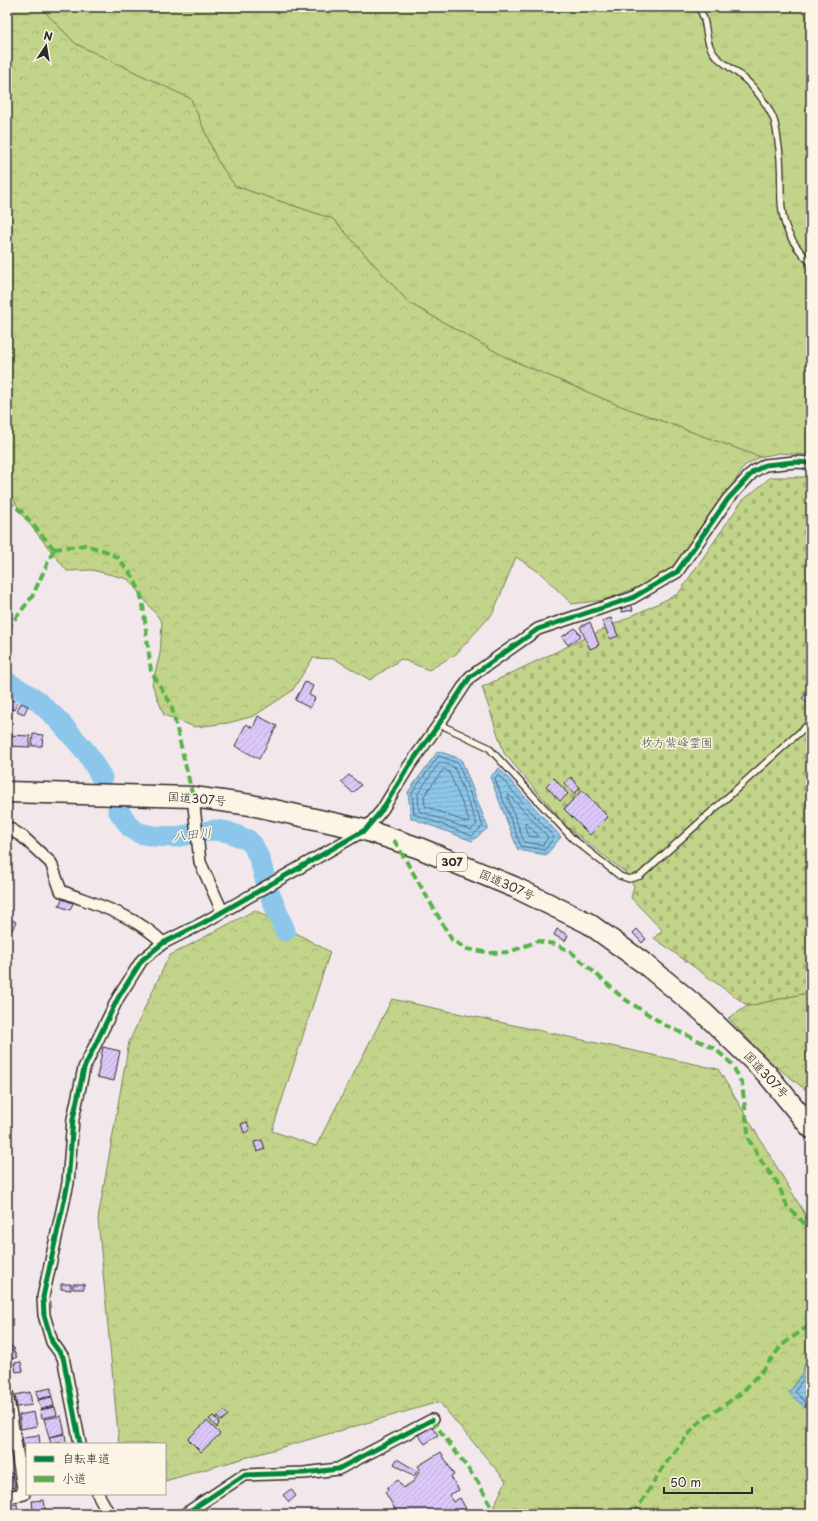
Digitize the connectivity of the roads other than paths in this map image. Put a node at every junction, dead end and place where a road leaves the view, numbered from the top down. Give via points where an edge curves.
1 (698, 7) edge
2 (811, 263) edge
3 (811, 463) edge
4 (811, 722) edge
5 (439, 724) junction
6 (7, 792) edge
7 (193, 797) junction
8 (7, 827) edge
9 (365, 830) junction
10 (222, 911) junction
11 (163, 943) junction
12 (811, 1128) edge
13 (7, 1393) edge
14 (432, 1420) dead end
15 (80, 1443) edge
16 (99, 1495) edge
17 (7, 1497) edge
18 (109, 1514) edge
19 (185, 1514) edge

1 - 2 lane via 702,12 708,43 715,55 743,77 758,94 774,120 780,151 781,215 789,237
3 - 5 street via 765,465 753,472 728,499 677,572 632,598 538,629 470,677
4 - 5 lane via 640,876 629,879 620,876 572,838 488,747
5 - 9 street via 382,810
6 - 7 highway, 国道307号 / 307
7 - 9 highway, 国道307号 / 307 via 251,805
7 - 10 street via 200,862
8 - 11 street via 51,863 61,891 128,917 154,933
9 - 10 street
9 - 12 highway, 国道307号 / 307 via 426,851 514,887 588,923 703,1012 767,1074
10 - 11 street
11 - 15 street via 142,960 118,998 84,1068 73,1119 68,1183 43,1297 44,1315 52,1342 62,1357
13 - 17 street via 24,1494
14 - 19 street via 338,1469 304,1473 244,1474
16 - 18 street

